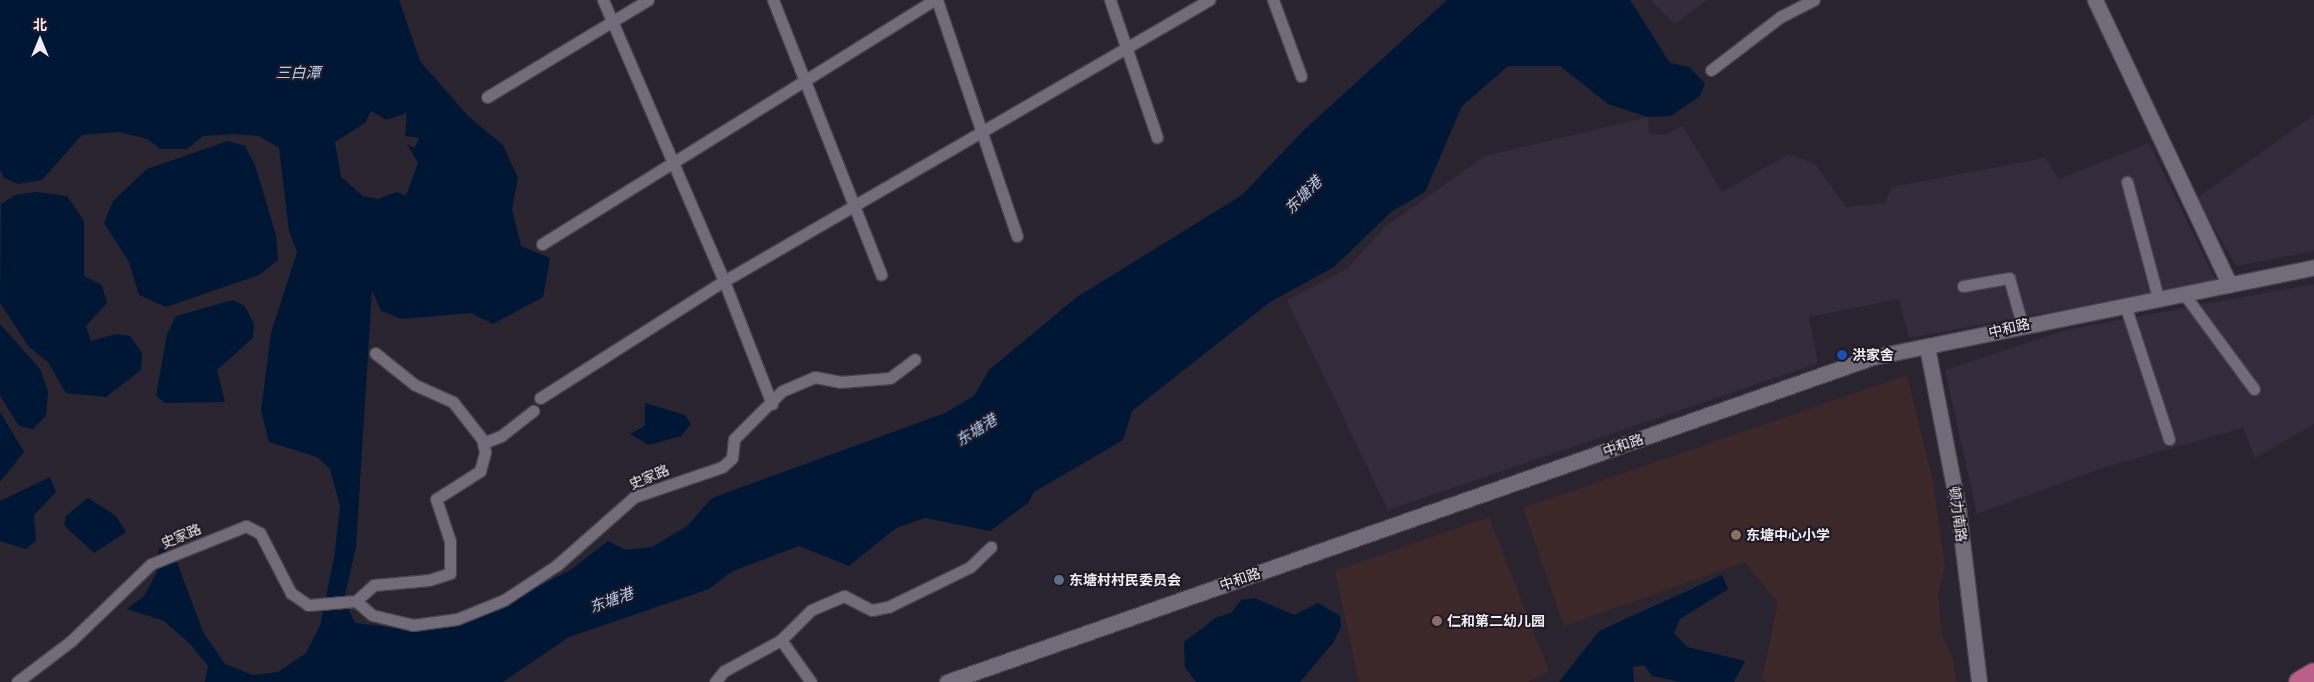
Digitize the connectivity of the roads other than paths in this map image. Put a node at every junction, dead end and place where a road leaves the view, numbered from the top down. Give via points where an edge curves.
1 (602, 0) edge
2 (648, 0) edge
3 (773, 0) edge
4 (935, 0) edge
5 (1110, 0) edge
6 (1209, 0) edge
7 (1273, 0) edge
8 (1814, 0) edge
9 (2095, 0) edge
10 (612, 22) junction
11 (1126, 48) junction
12 (1711, 70) dead end
13 (1301, 76) dead end
14 (804, 80) junction
15 (487, 97) dead end
16 (984, 131) junction
17 (1157, 137) dead end
18 (673, 162) junction
19 (2127, 182) dead end
20 (854, 206) junction
21 (1017, 236) dead end
22 (542, 244) dead end
23 (2314, 267) edge
24 (881, 274) dead end
25 (724, 281) junction
26 (2230, 285) junction
27 (1963, 286) dead end
28 (2184, 294) junction
29 (2158, 298) junction
30 (2125, 305) junction
31 (2022, 324) junction
32 (1927, 347) junction
33 (376, 354) dead end
34 (915, 359) dead end
35 (2254, 389) dead end
36 (540, 398) dead end
37 (772, 404) junction
38 (532, 411) dead end
39 (2168, 439) dead end
40 (483, 443) junction
41 (991, 546) dead end
42 (356, 601) junction
43 (781, 640) junction
44 (2314, 673) edge
45 (17, 682) edge
46 (715, 682) edge
47 (811, 682) edge
48 (947, 682) edge
49 (1979, 682) edge
50 (2299, 682) edge

1 - 10 street
2 - 10 street
3 - 14 street
4 - 14 street
4 - 16 street
5 - 11 street
6 - 11 street
7 - 13 street
8 - 12 street via 1780,17
9 - 26 street
10 - 15 street
10 - 18 street
11 - 16 street
11 - 17 street
14 - 18 street
14 - 20 street
16 - 20 street
16 - 21 street
18 - 22 street
18 - 25 street
19 - 29 street
20 - 24 street
20 - 25 street
23 - 26 street, 中和路
25 - 36 street
25 - 37 street
26 - 28 street, 中和路
27 - 31 street via 2009,278
28 - 29 street, 中和路
28 - 35 street
29 - 30 street, 中和路
30 - 31 street, 中和路
30 - 39 street
31 - 32 street, 中和路
32 - 48 street, 中和路 via 1873,357
32 - 49 street, 顿力南路 via 1958,508
33 - 40 street via 415,385 453,402
34 - 37 street, 史家路 via 890,378 840,382 815,377 782,391
37 - 42 street, 史家路 via 734,439 732,458 722,468 634,497 600,531 504,600 457,619 414,624 372,614
38 - 40 street via 501,436
40 - 42 street via 480,471 436,499 450,541 450,573 429,580 374,586
41 - 43 street via 970,567 888,607 872,610 844,596 811,610
42 - 45 street, 史家路 via 308,605 291,593 260,533 246,526 151,564 71,641
43 - 46 street via 724,671
43 - 47 street
44 - 50 highway

